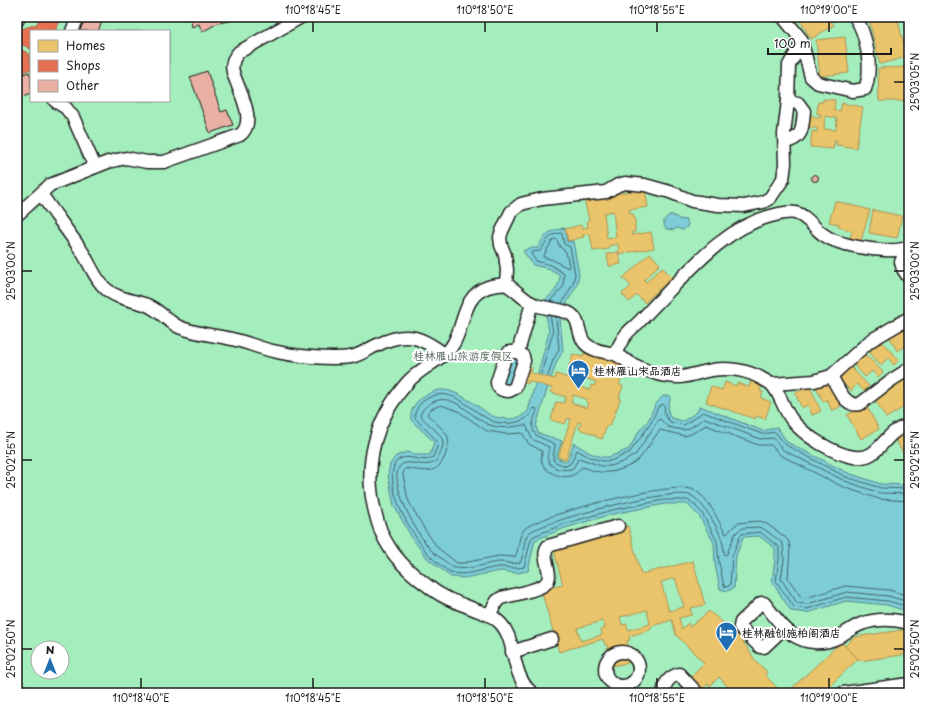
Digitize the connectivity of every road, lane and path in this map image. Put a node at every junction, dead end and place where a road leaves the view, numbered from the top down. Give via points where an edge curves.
1 (19, 17) edge
2 (78, 17) edge
3 (301, 17) edge
4 (783, 17) edge
5 (855, 17) edge
6 (17, 21) edge
7 (72, 30) edge
8 (802, 43) junction
9 (788, 101) junction
10 (57, 102) edge
11 (785, 142) junction
12 (95, 167) junction
13 (41, 194) junction
14 (763, 202) junction
15 (17, 215) edge
16 (768, 216) junction
17 (909, 247) edge
18 (909, 253) edge
19 (909, 278) edge
20 (506, 284) junction
21 (532, 304) junction
22 (909, 318) edge
23 (518, 352) dead end
24 (444, 354) junction
25 (615, 354) junction
26 (909, 369) edge
27 (831, 376) junction
28 (772, 384) junction
29 (909, 424) edge
30 (618, 526) dead end
31 (489, 615) junction
32 (909, 623) edge
33 (784, 628) dead end
34 (552, 639) dead end
35 (512, 652) junction
36 (909, 684) edge
37 (532, 693) edge
38 (664, 693) edge
39 (697, 693) edge
40 (843, 693) edge

1 - 6 street
2 - 7 street
3 - 12 street via 239,52 234,59 233,72 248,120 247,127 240,135 164,162 126,158
4 - 8 street
5 - 8 street via 863,31 868,54 868,78 865,89 853,91 818,83 811,76
8 - 9 street via 789,65
9 - 11 street
9 - 11 street via 798,103 804,111 798,138
10 - 12 street via 74,117
11 - 14 street via 786,164 783,179 774,194
12 - 13 street via 52,184
13 - 15 street
13 - 24 street via 106,290 147,306 185,329 295,356 351,357 388,340 408,336 423,340
14 - 16 street
14 - 20 street via 738,206 702,203 660,189 625,183 606,192 542,199 521,204 511,212 502,231 501,245 505,255
16 - 17 street via 785,212 796,213 829,239 850,245 896,250
16 - 25 street via 743,227 715,246 625,335
18 - 19 street via 901,262
20 - 21 street
20 - 24 street via 487,287 474,296 463,316 457,338
21 - 23 street
21 - 25 street via 569,313 577,322 584,342 590,347
22 - 27 street via 870,341
24 - 31 street via 407,382 378,430 373,447 370,483 372,503 388,547 414,575 446,598
25 - 28 street via 632,364 667,376 679,377 732,369 756,375
26 - 27 street via 854,406 849,403
27 - 28 street via 814,381
28 - 29 street via 788,414 800,429 814,440 849,456 863,457 872,453 892,434
30 - 31 street via 548,546 545,551 549,576 547,582 501,598
31 - 35 street via 504,628
32 - 33 street via 887,619 868,622 832,640 820,642 802,640
34 - 35 street
35 - 37 street via 518,674
36 - 40 street
38 - 39 street via 666,684 679,674

